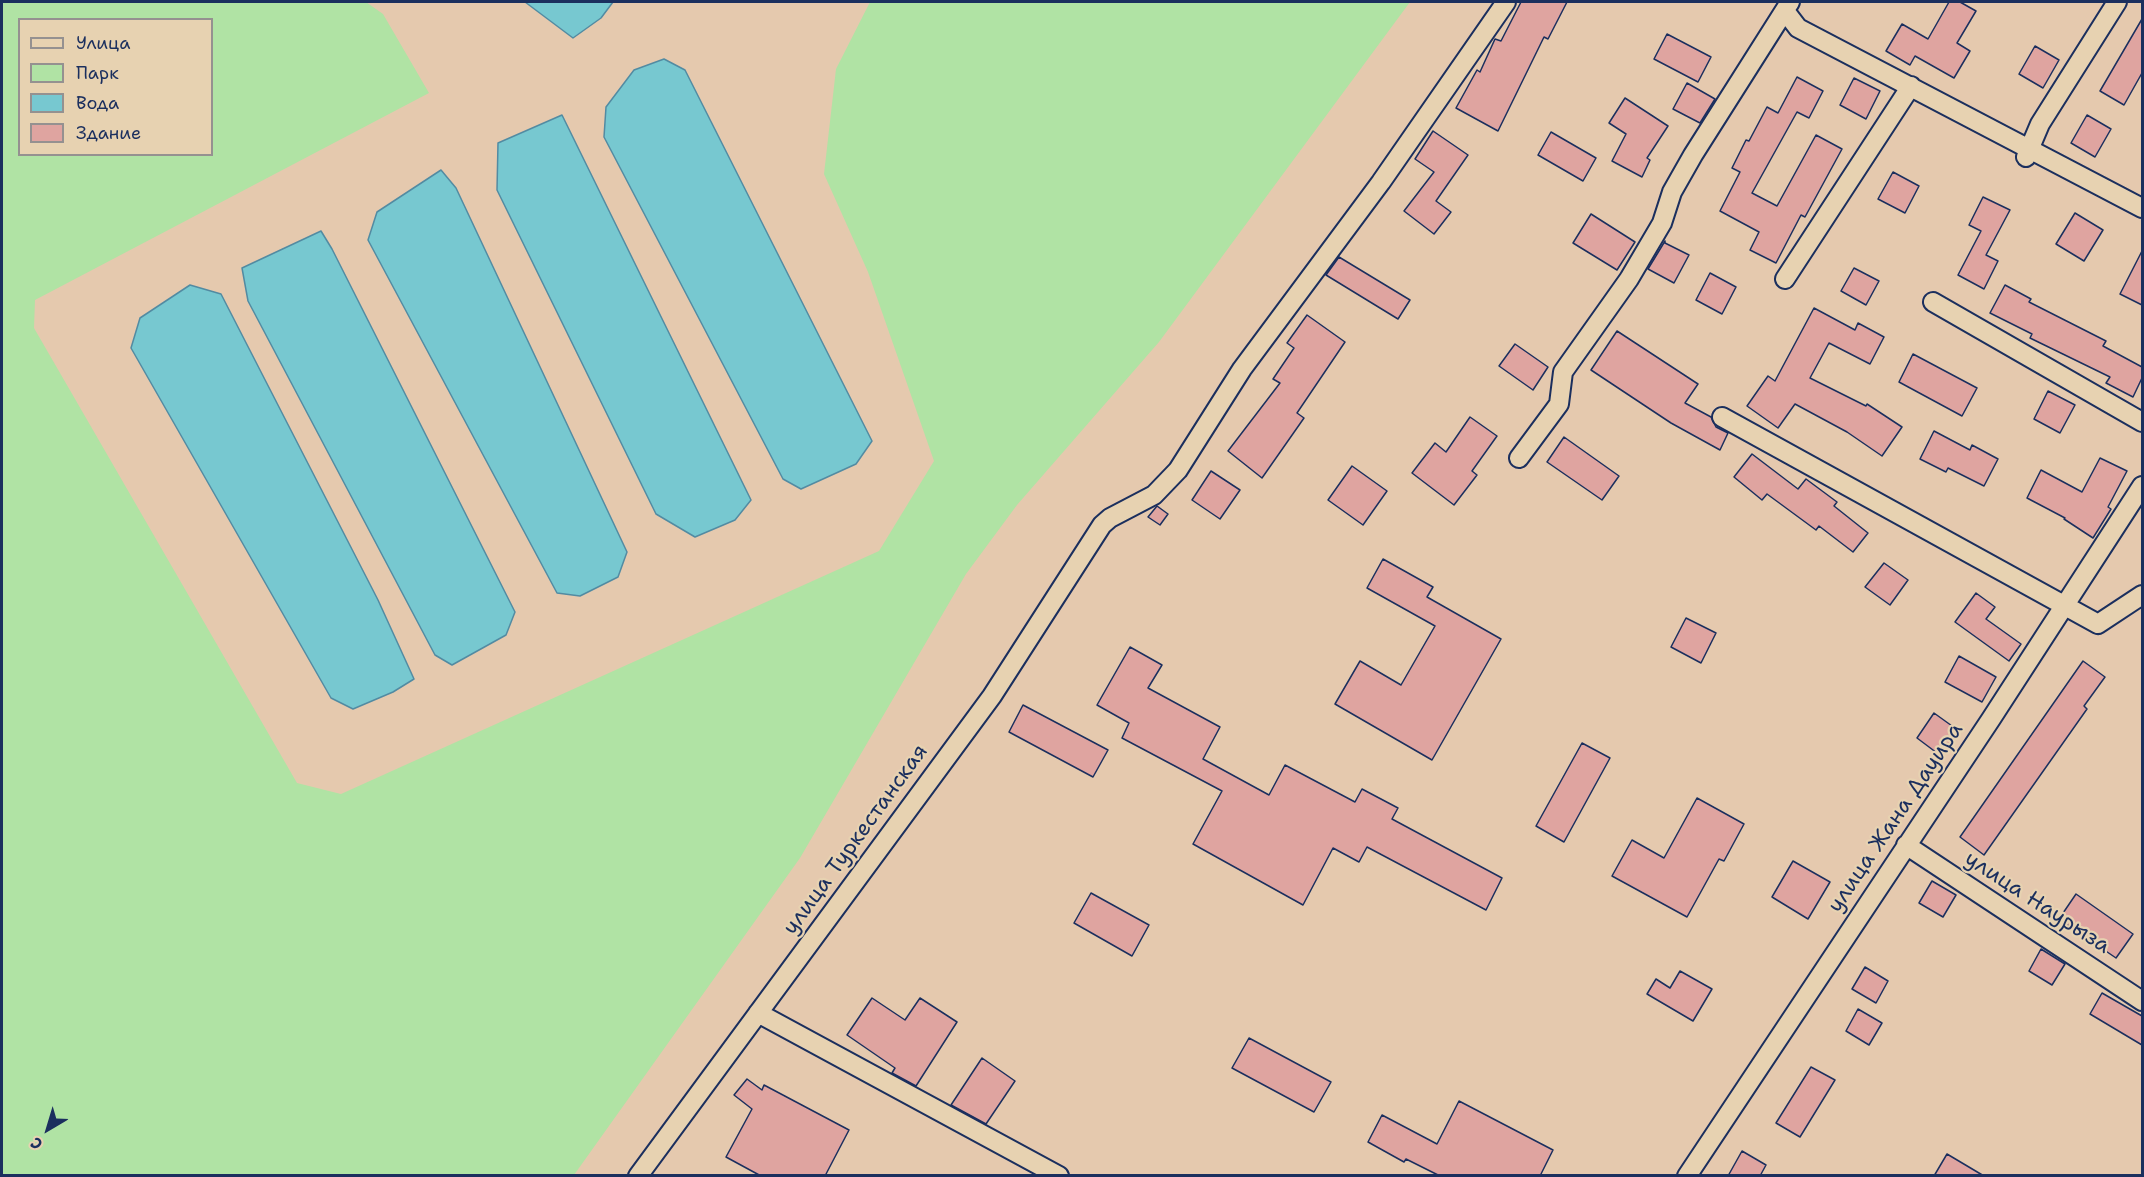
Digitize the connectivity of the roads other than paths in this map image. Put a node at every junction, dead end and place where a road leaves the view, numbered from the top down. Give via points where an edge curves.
1 (1506, 2) edge
2 (2117, 2) edge
3 (1787, 6) edge
4 (1911, 86) junction
5 (2028, 152) junction
6 (2142, 208) edge
7 (1785, 279) dead end
8 (1933, 302) dead end
9 (1722, 417) dead end
10 (2142, 422) edge
11 (1519, 458) dead end
12 (2142, 486) edge
13 (2142, 595) edge
14 (2065, 607) junction
15 (1906, 845) junction
16 (2142, 1001) edge
17 (758, 1012) junction
18 (638, 1176) edge
19 (1059, 1176) edge
20 (1687, 1176) edge

1 - 17 street, улица Туркестанская via 1382,182 1242,369 1178,470 1154,495 1102,525 992,696
2 - 5 street via 2040,124
3 - 4 street via 1798,28
3 - 11 street via 1693,154 1672,192 1662,223 1629,279 1563,372 1559,404
4 - 5 street
4 - 7 street
5 - 6 street
8 - 10 street
9 - 14 street
12 - 14 street, улица Жана Дауира
13 - 14 street via 2098,624
14 - 15 street, улица Жана Дауира
15 - 16 street, улица Наурыза
15 - 20 street, улица Жана Дауира
17 - 18 street, улица Туркестанская
17 - 19 street

